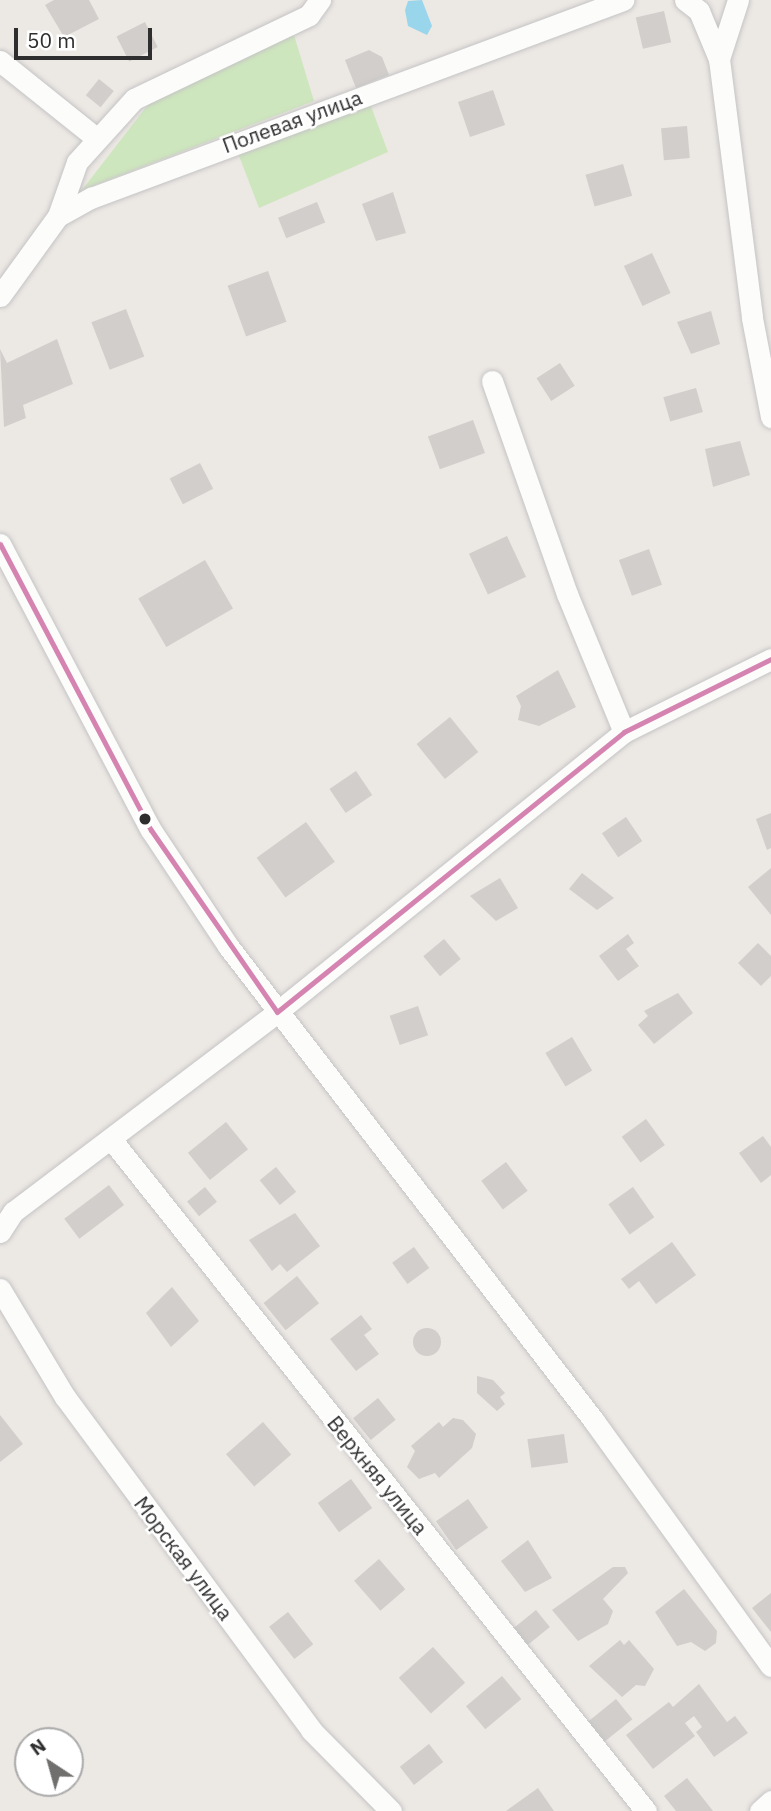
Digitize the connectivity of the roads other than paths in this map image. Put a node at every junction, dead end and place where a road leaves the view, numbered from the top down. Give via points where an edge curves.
1 (320, 0) edge
2 (623, 0) edge
3 (685, 0) edge
4 (738, 0) edge
5 (719, 59) junction
6 (0, 61) edge
7 (96, 138) junction
8 (58, 216) junction
9 (0, 296) edge
10 (492, 381) dead end
11 (771, 417) edge
12 (0, 544) edge
13 (771, 659) edge
14 (624, 732) junction
15 (277, 1012) junction
16 (111, 1139) junction
17 (0, 1232) edge
18 (0, 1289) edge
19 (771, 1666) edge
20 (771, 1801) edge
21 (391, 1811) edge
22 (646, 1811) edge
23 (760, 1811) edge

1 - 7 street via 309,15 148,88
2 - 8 street, Полевая улица via 156,172
3 - 5 street via 699,10
4 - 5 street
5 - 11 street via 752,318
6 - 7 street
7 - 8 street via 70,176
8 - 9 street, Полевая улица
10 - 14 street via 567,594
12 - 15 street via 150,830
13 - 14 street
14 - 15 street
15 - 16 street
15 - 19 street via 594,1421
16 - 17 street via 12,1212
16 - 22 street, Верхняя улица
18 - 21 street, Морская улица via 65,1397 311,1730
20 - 23 street

